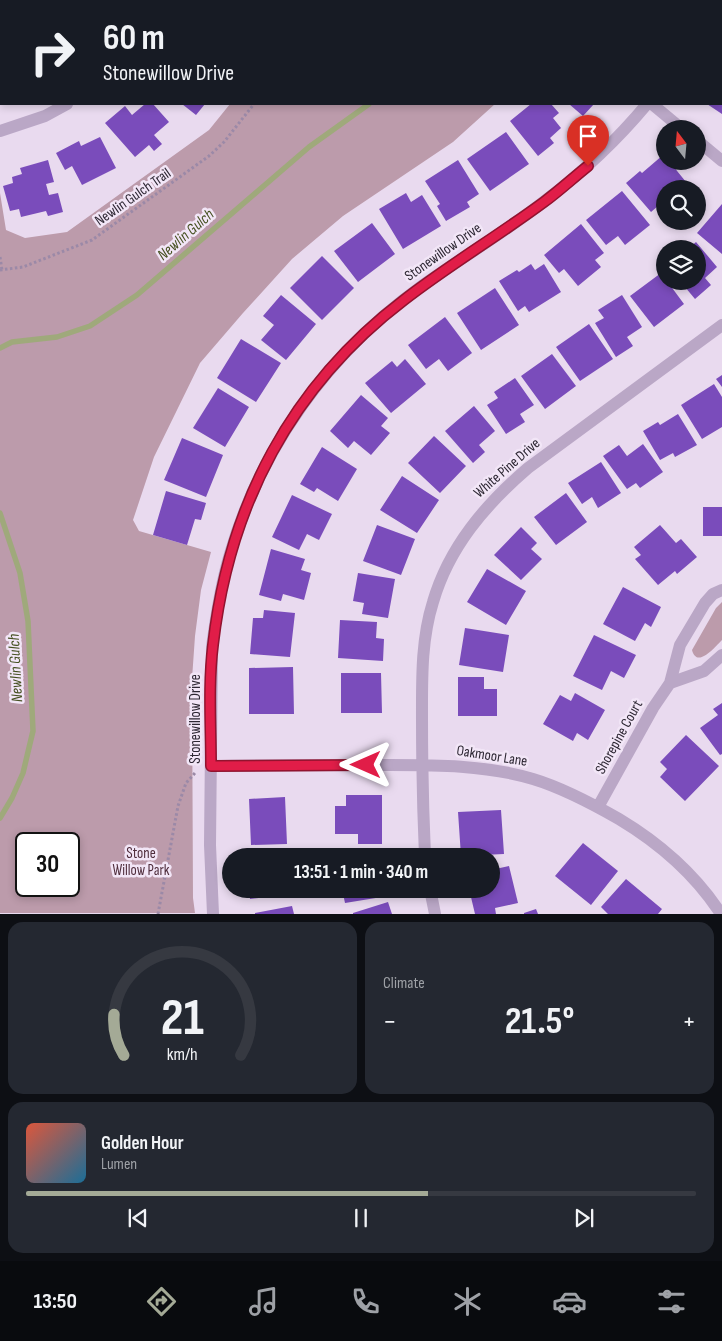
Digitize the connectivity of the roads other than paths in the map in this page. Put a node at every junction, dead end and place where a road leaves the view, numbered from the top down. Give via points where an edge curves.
1 (65, 105) edge
2 (646, 105) edge
3 (653, 105) edge
4 (671, 120) edge
5 (0, 131) edge
6 (706, 148) edge
7 (722, 161) edge
8 (722, 326) edge
9 (722, 590) edge
10 (722, 655) edge
11 (670, 683) junction
12 (422, 765) junction
13 (211, 766) junction
14 (598, 807) junction
15 (425, 848) edge
16 (432, 898) edge
17 (213, 914) edge
18 (435, 914) edge
19 (721, 914) edge

1 - 5 street via 45,116
2 - 13 street, Stonewillow Drive via 602,154 559,191 419,288 375,324 321,380 290,423 245,508 229,556 212,647
3 - 4 street
6 - 7 street
8 - 12 street, White Pine Drive via 528,468 502,490 467,532 443,576 428,622 422,669
9 - 11 street, Shorepine Court via 705,603 684,638
10 - 11 street via 704,671
11 - 14 street, Shorepine Court
12 - 13 street, Oakmoor Lane
12 - 14 street, Oakmoor Lane via 477,768 532,779
12 - 15 street, White Pine Drive
13 - 17 street, Stonewillow Drive
14 - 19 street, Oakmoor Lane via 635,829 678,862
16 - 18 street

